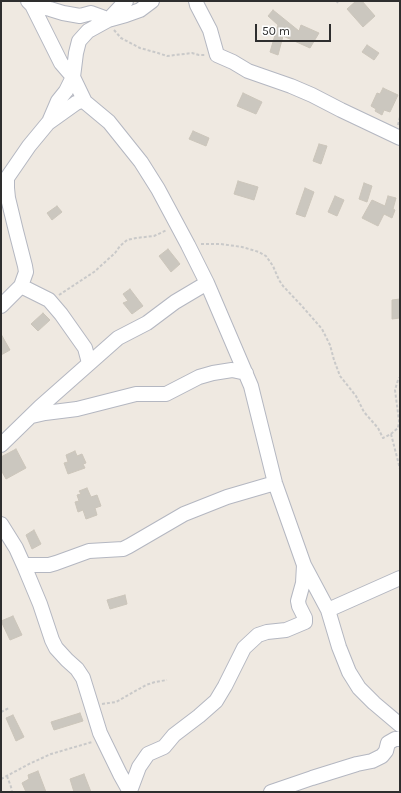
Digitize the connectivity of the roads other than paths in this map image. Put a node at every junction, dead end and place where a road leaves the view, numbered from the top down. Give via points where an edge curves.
1 (126, 1) edge
2 (152, 1) edge
3 (196, 1) edge
4 (30, 3) edge
5 (108, 20) junction
6 (73, 77) junction
7 (85, 102) junction
8 (48, 123) junction
9 (400, 138) edge
10 (5, 177) edge
11 (207, 283) junction
12 (21, 286) junction
13 (1, 306) edge
14 (90, 363) junction
15 (246, 374) junction
16 (31, 416) junction
17 (1, 445) edge
18 (275, 483) junction
19 (1, 524) edge
20 (304, 565) junction
21 (25, 568) junction
22 (400, 578) edge
23 (328, 610) junction
24 (400, 725) edge
25 (400, 738) edge
26 (116, 767) junction
27 (139, 767) junction
28 (130, 792) edge
29 (271, 792) edge

1 - 5 street
2 - 5 street via 140,10
3 - 9 street via 210,30 217,55 248,71 298,89
4 - 5 street via 80,16 91,13
4 - 6 street via 61,63
5 - 6 street via 88,31 80,41
6 - 7 street
6 - 8 street
7 - 8 street via 76,103
7 - 11 street via 109,122 141,162
8 - 10 street
10 - 12 street via 26,272
11 - 14 street via 175,302 147,324 118,338
11 - 15 street
12 - 13 street
12 - 14 street via 49,300 85,348
14 - 16 street
15 - 16 street via 232,370 213,373 199,377 166,394 136,394 76,409
15 - 18 street
16 - 17 street
18 - 20 street
18 - 21 street via 227,497 184,514 129,546 89,551 56,563 29,565
19 - 21 street
20 - 23 street
20 - 27 street via 298,601 305,622 286,630 258,635 244,648 216,701 174,735 164,747 148,754
21 - 26 street via 56,648 77,669 82,678 102,739
22 - 23 street
23 - 24 street via 339,647 359,688
25 - 29 street via 388,743 382,756 372,761
26 - 27 street via 130,770
26 - 28 street
27 - 28 street

